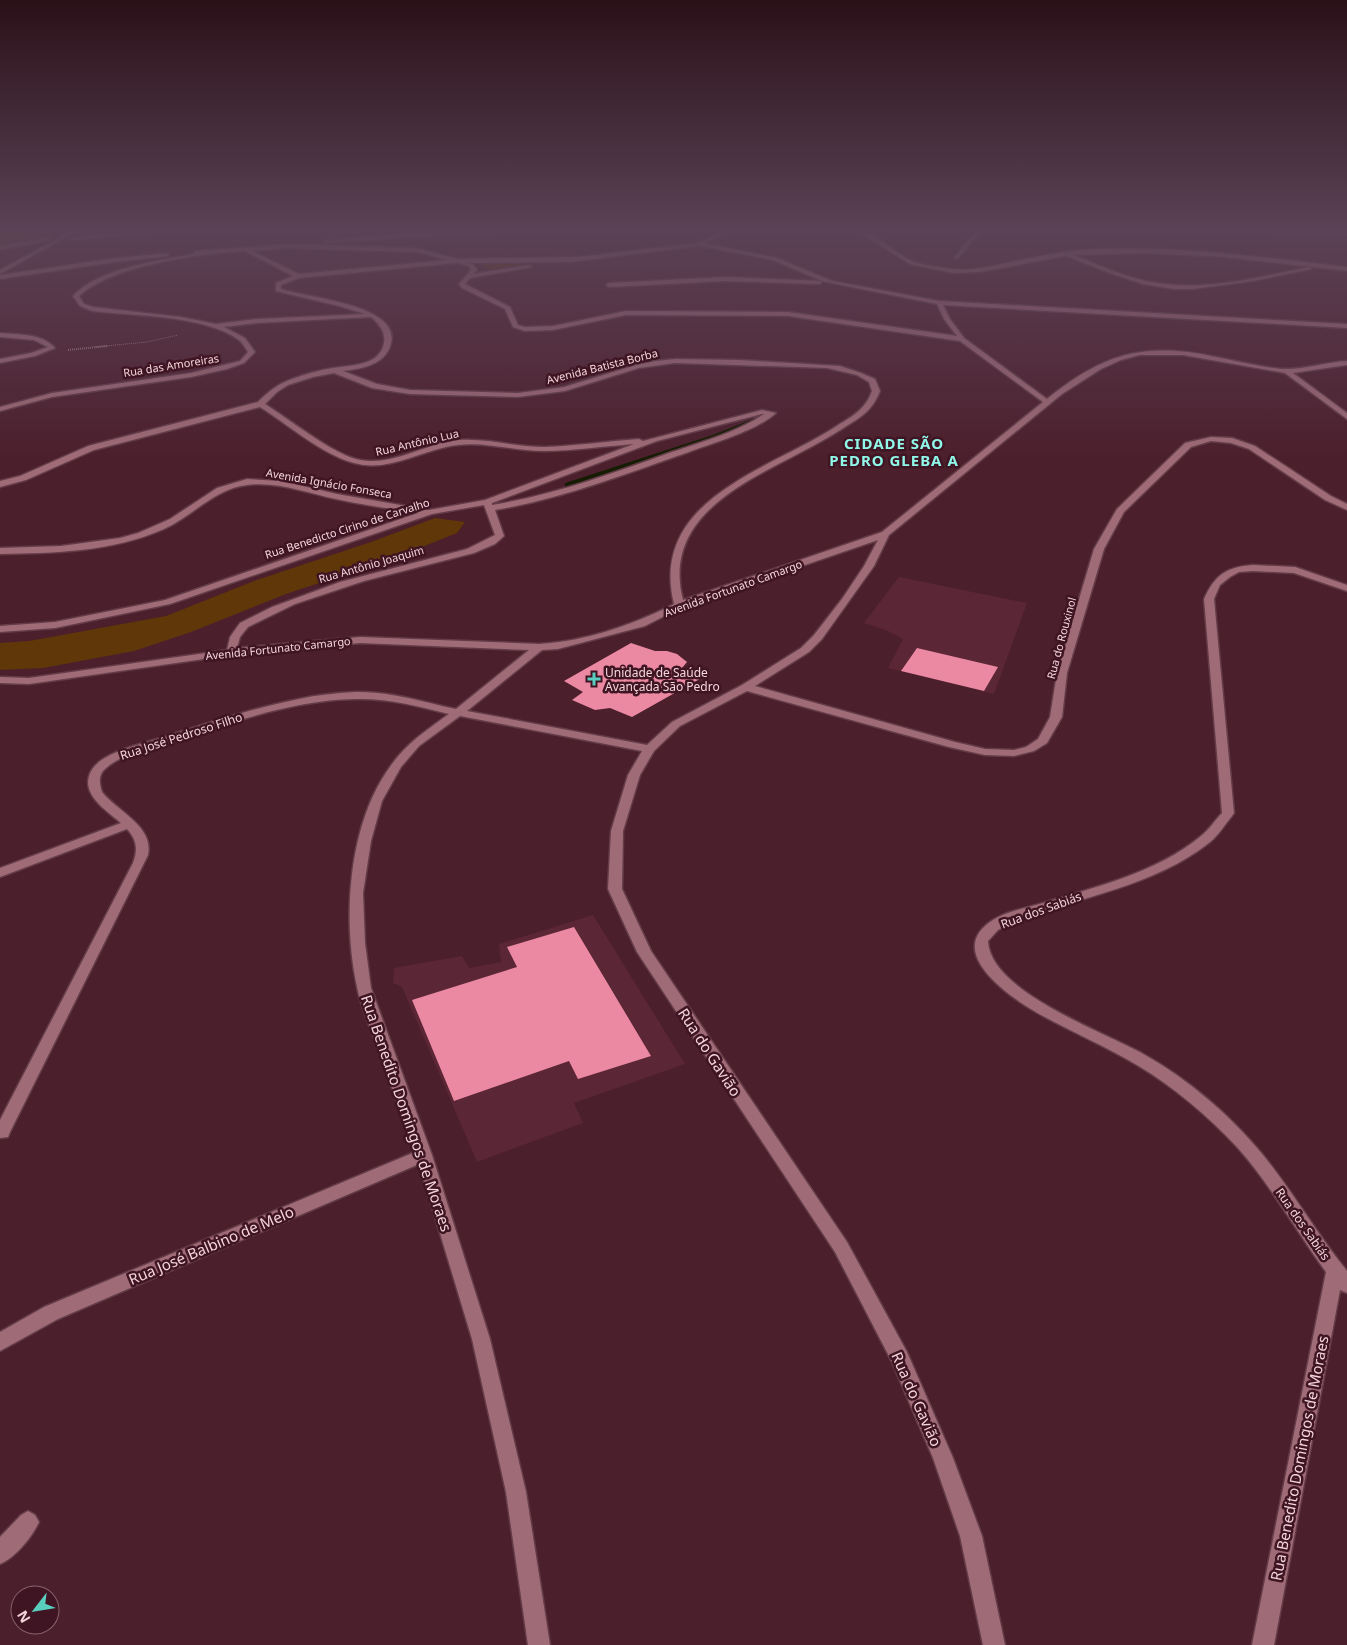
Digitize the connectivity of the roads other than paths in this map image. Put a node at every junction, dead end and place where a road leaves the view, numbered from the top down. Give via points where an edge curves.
1 (84, 306) edge
2 (342, 306) edge
3 (503, 306) edge
4 (940, 306) edge
5 (988, 306) edge
6 (374, 316) junction
7 (217, 326) junction
8 (1347, 326) edge
9 (0, 335) edge
10 (962, 339) junction
11 (0, 361) edge
12 (1347, 363) edge
13 (333, 370) junction
14 (1287, 371) junction
15 (1047, 402) junction
16 (261, 404) junction
17 (0, 409) edge
18 (1347, 418) edge
19 (654, 439) junction
20 (0, 484) edge
21 (487, 505) junction
22 (1347, 507) edge
23 (430, 512) junction
24 (885, 534) junction
25 (0, 551) edge
26 (1347, 588) edge
27 (679, 605) junction
28 (0, 630) edge
29 (539, 647) junction
30 (232, 652) junction
31 (0, 680) edge
32 (30, 681) junction
33 (746, 687) junction
34 (0, 689) edge
35 (457, 713) junction
36 (648, 749) junction
37 (129, 824) junction
38 (0, 873) edge
39 (2, 1132) dead end
40 (424, 1155) junction
41 (1341, 1278) edge
42 (0, 1342) edge
43 (28, 1522) dead end
44 (0, 1553) edge
45 (539, 1645) edge
46 (994, 1645) edge
47 (1263, 1645) edge

1 - 7 street, Rua das Amoreiras via 92,310
2 - 6 street
3 - 10 street via 508,308 515,326 525,330 544,330 626,313 774,314
4 - 10 street
5 - 8 street
6 - 7 street
6 - 13 street via 388,335 380,357 366,365
7 - 17 street, Rua das Amoreiras via 250,344 252,352 249,356 227,367 191,375 52,395
9 - 11 street via 44,342 52,348
10 - 15 street
12 - 14 street, Avenida Fortunato Camargo
13 - 16 street via 277,388
13 - 27 street, Avenida Batista Borba via 375,386 410,392 509,395 565,389 638,366 675,361 827,366 859,374 872,381 876,391 871,404 862,413 808,447 739,482 708,504 686,531 676,558 674,585
14 - 15 street, Avenida Fortunato Camargo via 1170,352 1140,353 1092,372
14 - 18 street
15 - 24 street, Avenida Fortunato Camargo
16 - 19 street, Rua Antônio Lua via 338,455 370,464 396,461 439,446 464,442 544,448
16 - 20 street via 91,448 23,478
19 - 21 street, Rua Benedicto Cirino de Carvalho
19 - 21 street, Rua Benedicto Cirino de Carvalho via 768,411 772,413 723,437 595,482 536,500
21 - 23 street, Rua Benedicto Cirino de Carvalho
21 - 30 street, Rua Antônio Joaquim via 499,530 500,536 494,541 281,606 244,626 234,638
22 - 33 street, Rua do Rouxinol via 1332,501 1290,470 1238,441 1214,438 1188,444 1120,511 1099,549 1062,673 1056,717 1043,741 1030,749 1014,753 985,752
23 - 25 street, Avenida Ignácio Fonseca via 270,482 248,482 217,490 175,520 122,541 72,549
23 - 28 street, Rua Benedicto Cirino de Carvalho via 167,602 55,625
24 - 27 street, Avenida Fortunato Camargo
24 - 33 street, Rua do Gavião via 869,566 818,637 789,662
26 - 41 street, Rua dos Sabiás via 1302,572 1274,568 1237,569 1216,584 1209,599 1228,813 1207,837 1181,856 1124,881 1010,919 988,931 980,946 984,960 997,975 1032,1003 1143,1061 1179,1085 1230,1128 1269,1175
27 - 29 street, Avenida Fortunato Camargo via 641,624 609,634
29 - 30 street, Avenida Fortunato Camargo via 360,640
29 - 35 street, Rua Benedito Domingos de Moraes
30 - 32 street, Avenida Fortunato Camargo
31 - 32 street, Avenida Fortunato Camargo
32 - 34 street
33 - 36 street, Rua do Gavião via 676,724
35 - 36 street, Rua José Pedroso Filho
35 - 37 street, Rua José Pedroso Filho via 413,700 382,696 320,699 246,715 137,750 109,760 97,770 93,786 96,795
35 - 40 street, Rua Benedito Domingos de Moraes via 415,744 396,766 376,801 356,893 364,988
36 - 46 street, Rua do Gavião via 634,775 617,831 615,889 644,952 841,1247 900,1358 943,1458 970,1536
37 - 38 street
37 - 39 street, Rua José Pedroso Filho via 141,839 143,851 139,863
40 - 42 street, Rua José Balbino de Melo via 51,1313
40 - 45 street, Rua Benedito Domingos de Moraes via 482,1339 516,1492
41 - 47 street, Rua Benedito Domingos de Moraes
43 - 44 street

